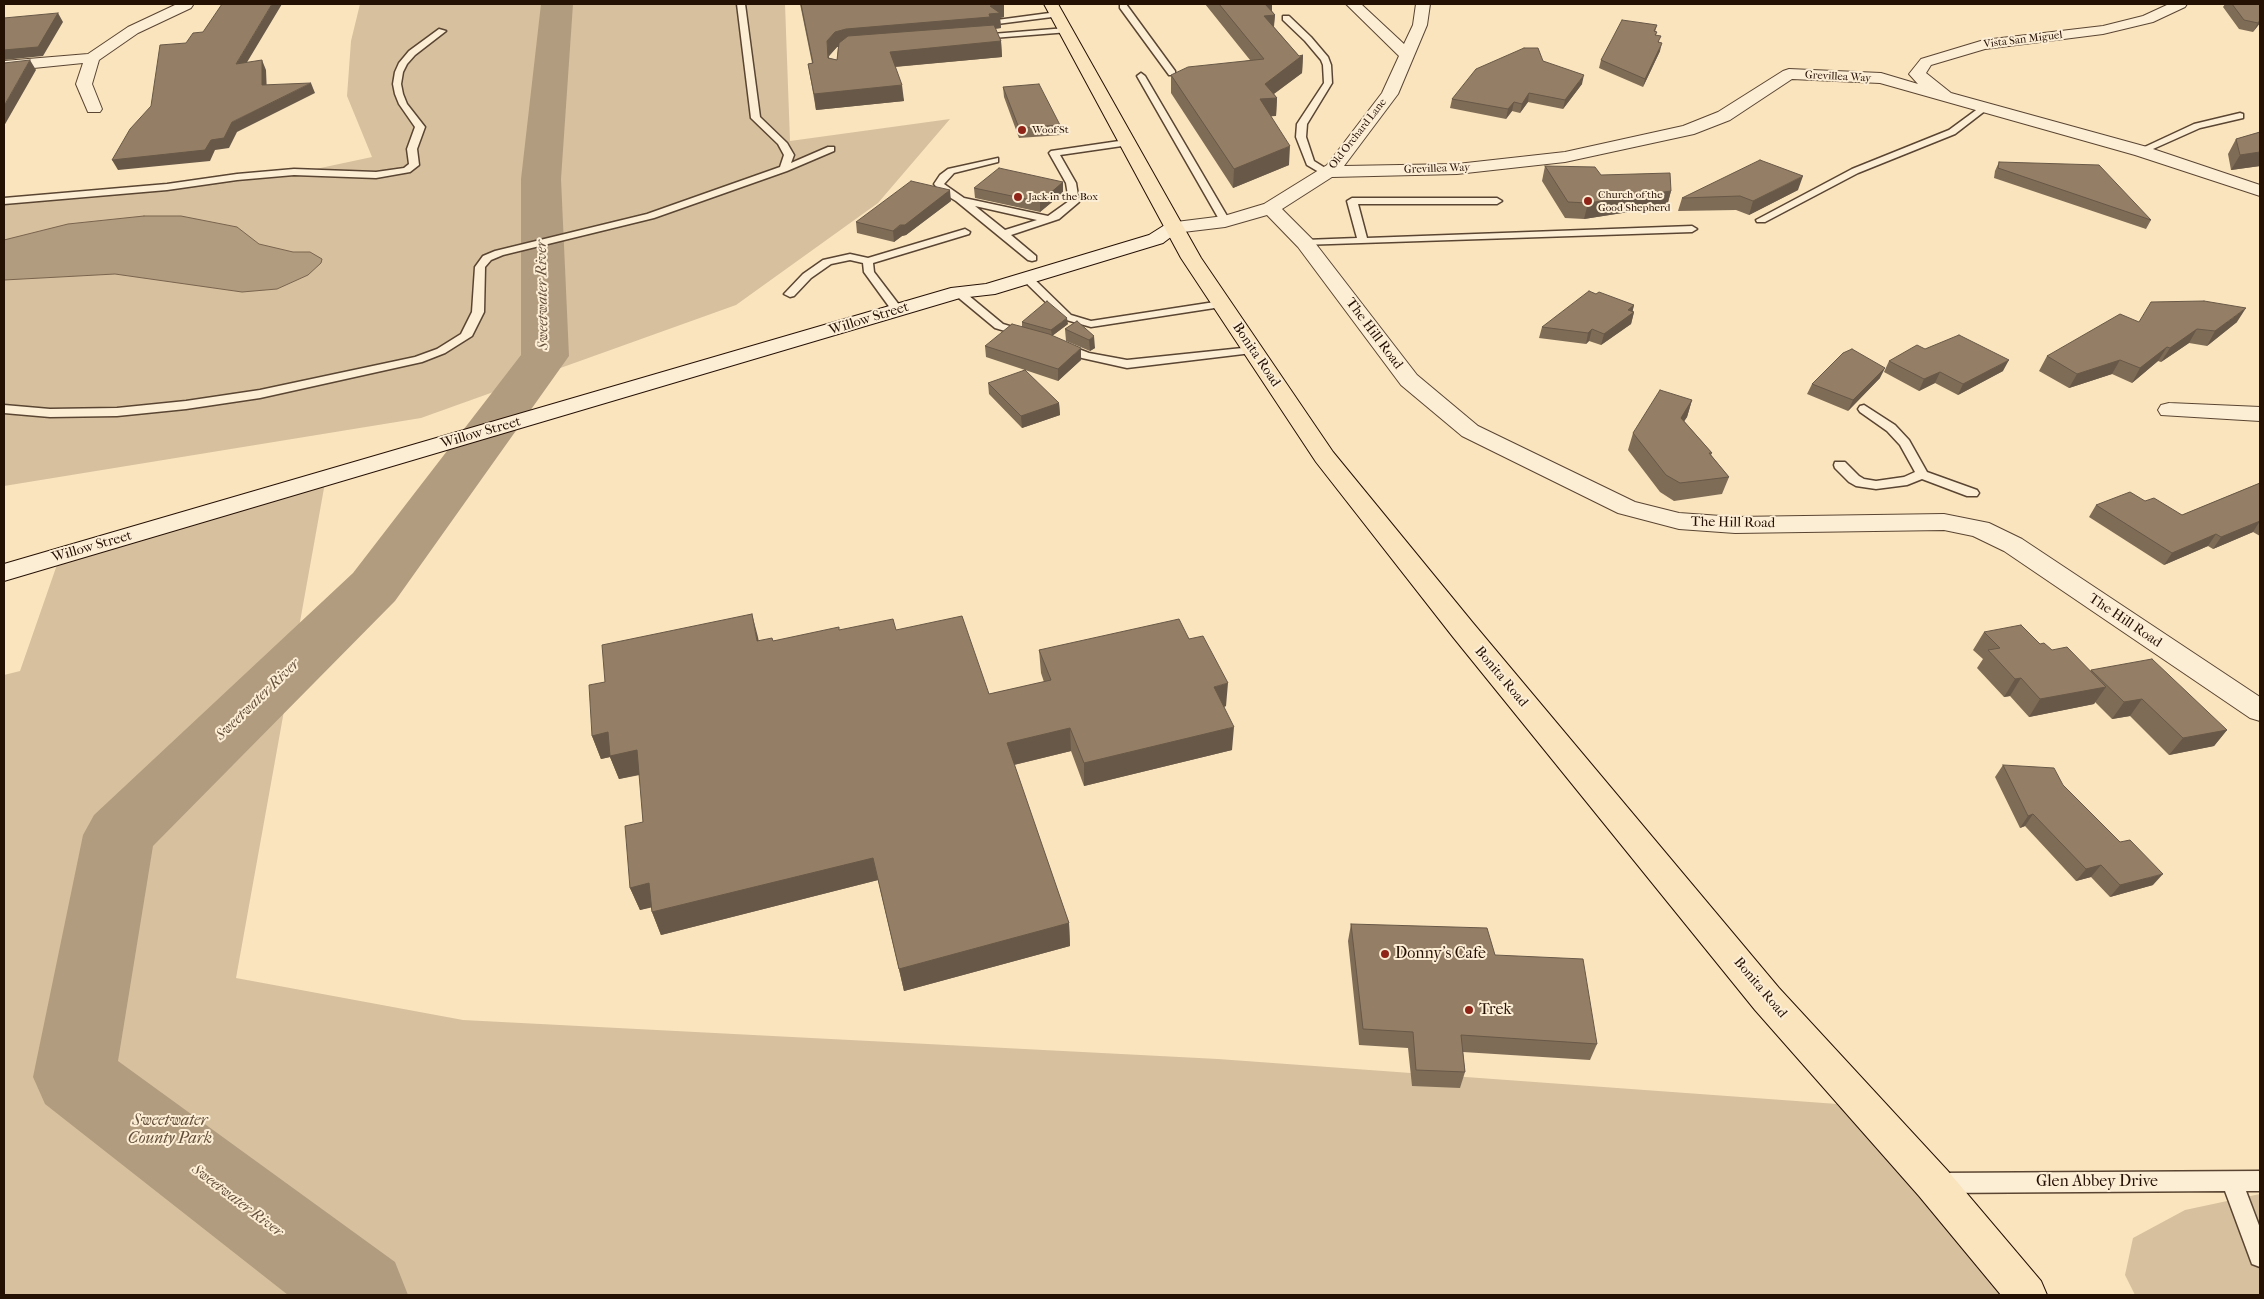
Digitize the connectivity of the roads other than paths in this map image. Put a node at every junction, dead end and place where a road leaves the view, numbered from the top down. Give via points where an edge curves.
1 (740, 4) edge
2 (1353, 4) edge
3 (1423, 4) edge
4 (2180, 4) edge
5 (186, 5) dead end
6 (1123, 6) dead end
7 (1054, 9) edge
8 (1286, 18) dead end
9 (996, 22) edge
10 (1066, 30) junction
11 (442, 31) dead end
12 (967, 38) edge
13 (1406, 54) junction
14 (92, 58) junction
15 (4, 66) edge
16 (1172, 73) edge
17 (1141, 76) dead end
18 (1958, 99) junction
19 (1986, 107) junction
20 (94, 109) dead end
21 (2240, 116) dead end
22 (1126, 142) junction
23 (831, 149) dead end
24 (2142, 151) junction
25 (995, 160) dead end
26 (784, 169) junction
27 (1328, 172) junction
28 (2260, 191) edge
29 (960, 199) junction
30 (4, 201) edge
31 (1498, 201) dead end
32 (1271, 208) junction
33 (1049, 219) junction
34 (1761, 220) edge
35 (1225, 222) junction
36 (1174, 227) junction
37 (1692, 229) dead end
38 (965, 232) dead end
39 (1004, 234) junction
40 (1363, 241) junction
41 (1305, 243) junction
42 (868, 261) junction
43 (1029, 268) junction
44 (958, 292) junction
45 (790, 294) dead end
46 (1221, 304) junction
47 (898, 310) junction
48 (1081, 322) junction
49 (1034, 336) edge
50 (1252, 350) junction
51 (4, 409) edge
52 (1864, 409) dead end
53 (2169, 410) dead end
54 (2260, 414) edge
55 (1840, 465) dead end
56 (1922, 474) junction
57 (1972, 493) dead end
58 (4, 573) edge
59 (2260, 711) edge
60 (2260, 1181) edge
61 (2232, 1182) junction
62 (1933, 1183) junction
63 (2260, 1256) edge
64 (2027, 1295) edge

1 - 26 lane via 756,118 782,143 789,155
2 - 13 street
3 - 13 street, Old Orchard Lane via 1420,25
4 - 18 street, Vista San Miguel via 2148,19 2103,30 1984,44 1926,62 1917,74 1934,89
5 - 14 street via 133,30
6 - 16 lane
7 - 9 lane
7 - 10 main road, Bonita Road
8 - 27 lane via 1327,65 1328,83 1302,124 1301,137 1310,163
10 - 12 lane
10 - 22 main road, Bonita Road
11 - 30 lane via 412,53 400,72 397,84 401,99 420,127 412,149 414,165 407,170 376,175 294,172
13 - 27 street, Old Orchard Lane via 1390,94
14 - 15 street
14 - 20 street via 84,84
17 - 35 lane
18 - 19 street, Grevillea Way
18 - 27 street, Grevillea Way via 1881,78 1789,74 1724,116 1688,130 1565,157 1457,169
19 - 24 street, Grevillea Way
19 - 34 lane via 1952,132 1855,172
21 - 24 lane via 2197,126
22 - 33 lane via 1054,153 1071,184 1074,202
22 - 36 main road, Bonita Road
23 - 26 lane
24 - 28 street, Grevillea Way
25 - 29 lane via 966,166 943,177 939,184
26 - 51 lane via 650,216 487,258 480,267 478,312 466,336 418,360 260,394 186,406 117,412 50,413
27 - 32 street, Old Orchard Lane
29 - 33 lane
29 - 39 lane
31 - 40 lane via 1352,201
32 - 35 street, Old Orchard Lane
32 - 41 street, The Hill Road
33 - 39 lane
35 - 36 street, Old Orchard Lane
36 - 43 street, Willow Street via 1156,239
36 - 46 main road, Bonita Road
37 - 40 lane
38 - 42 lane
39 - 43 lane
40 - 41 lane
41 - 59 street, The Hill Road via 1409,380 1470,431 1553,473 1627,508 1679,521 1735,525 1944,522 1980,528 2013,545
42 - 45 lane via 850,258 827,262
42 - 47 lane via 869,272
43 - 44 street, Willow Street via 988,290
43 - 48 lane via 1067,317
44 - 47 street, Willow Street
44 - 49 lane via 999,326
46 - 48 lane via 1115,321
46 - 50 main road, Bonita Road
47 - 58 street, Willow Street
48 - 50 lane via 1054,342 1086,356 1127,364
50 - 62 main road, Bonita Road via 1324,457 1463,630 1767,999
52 - 56 lane via 1891,428 1905,443
53 - 54 street
55 - 56 lane via 1861,483 1876,485 1908,481
56 - 57 lane
60 - 61 lane, Glen Abbey Drive
61 - 62 lane, Glen Abbey Drive
61 - 63 lane
62 - 64 main road, Bonita Road

